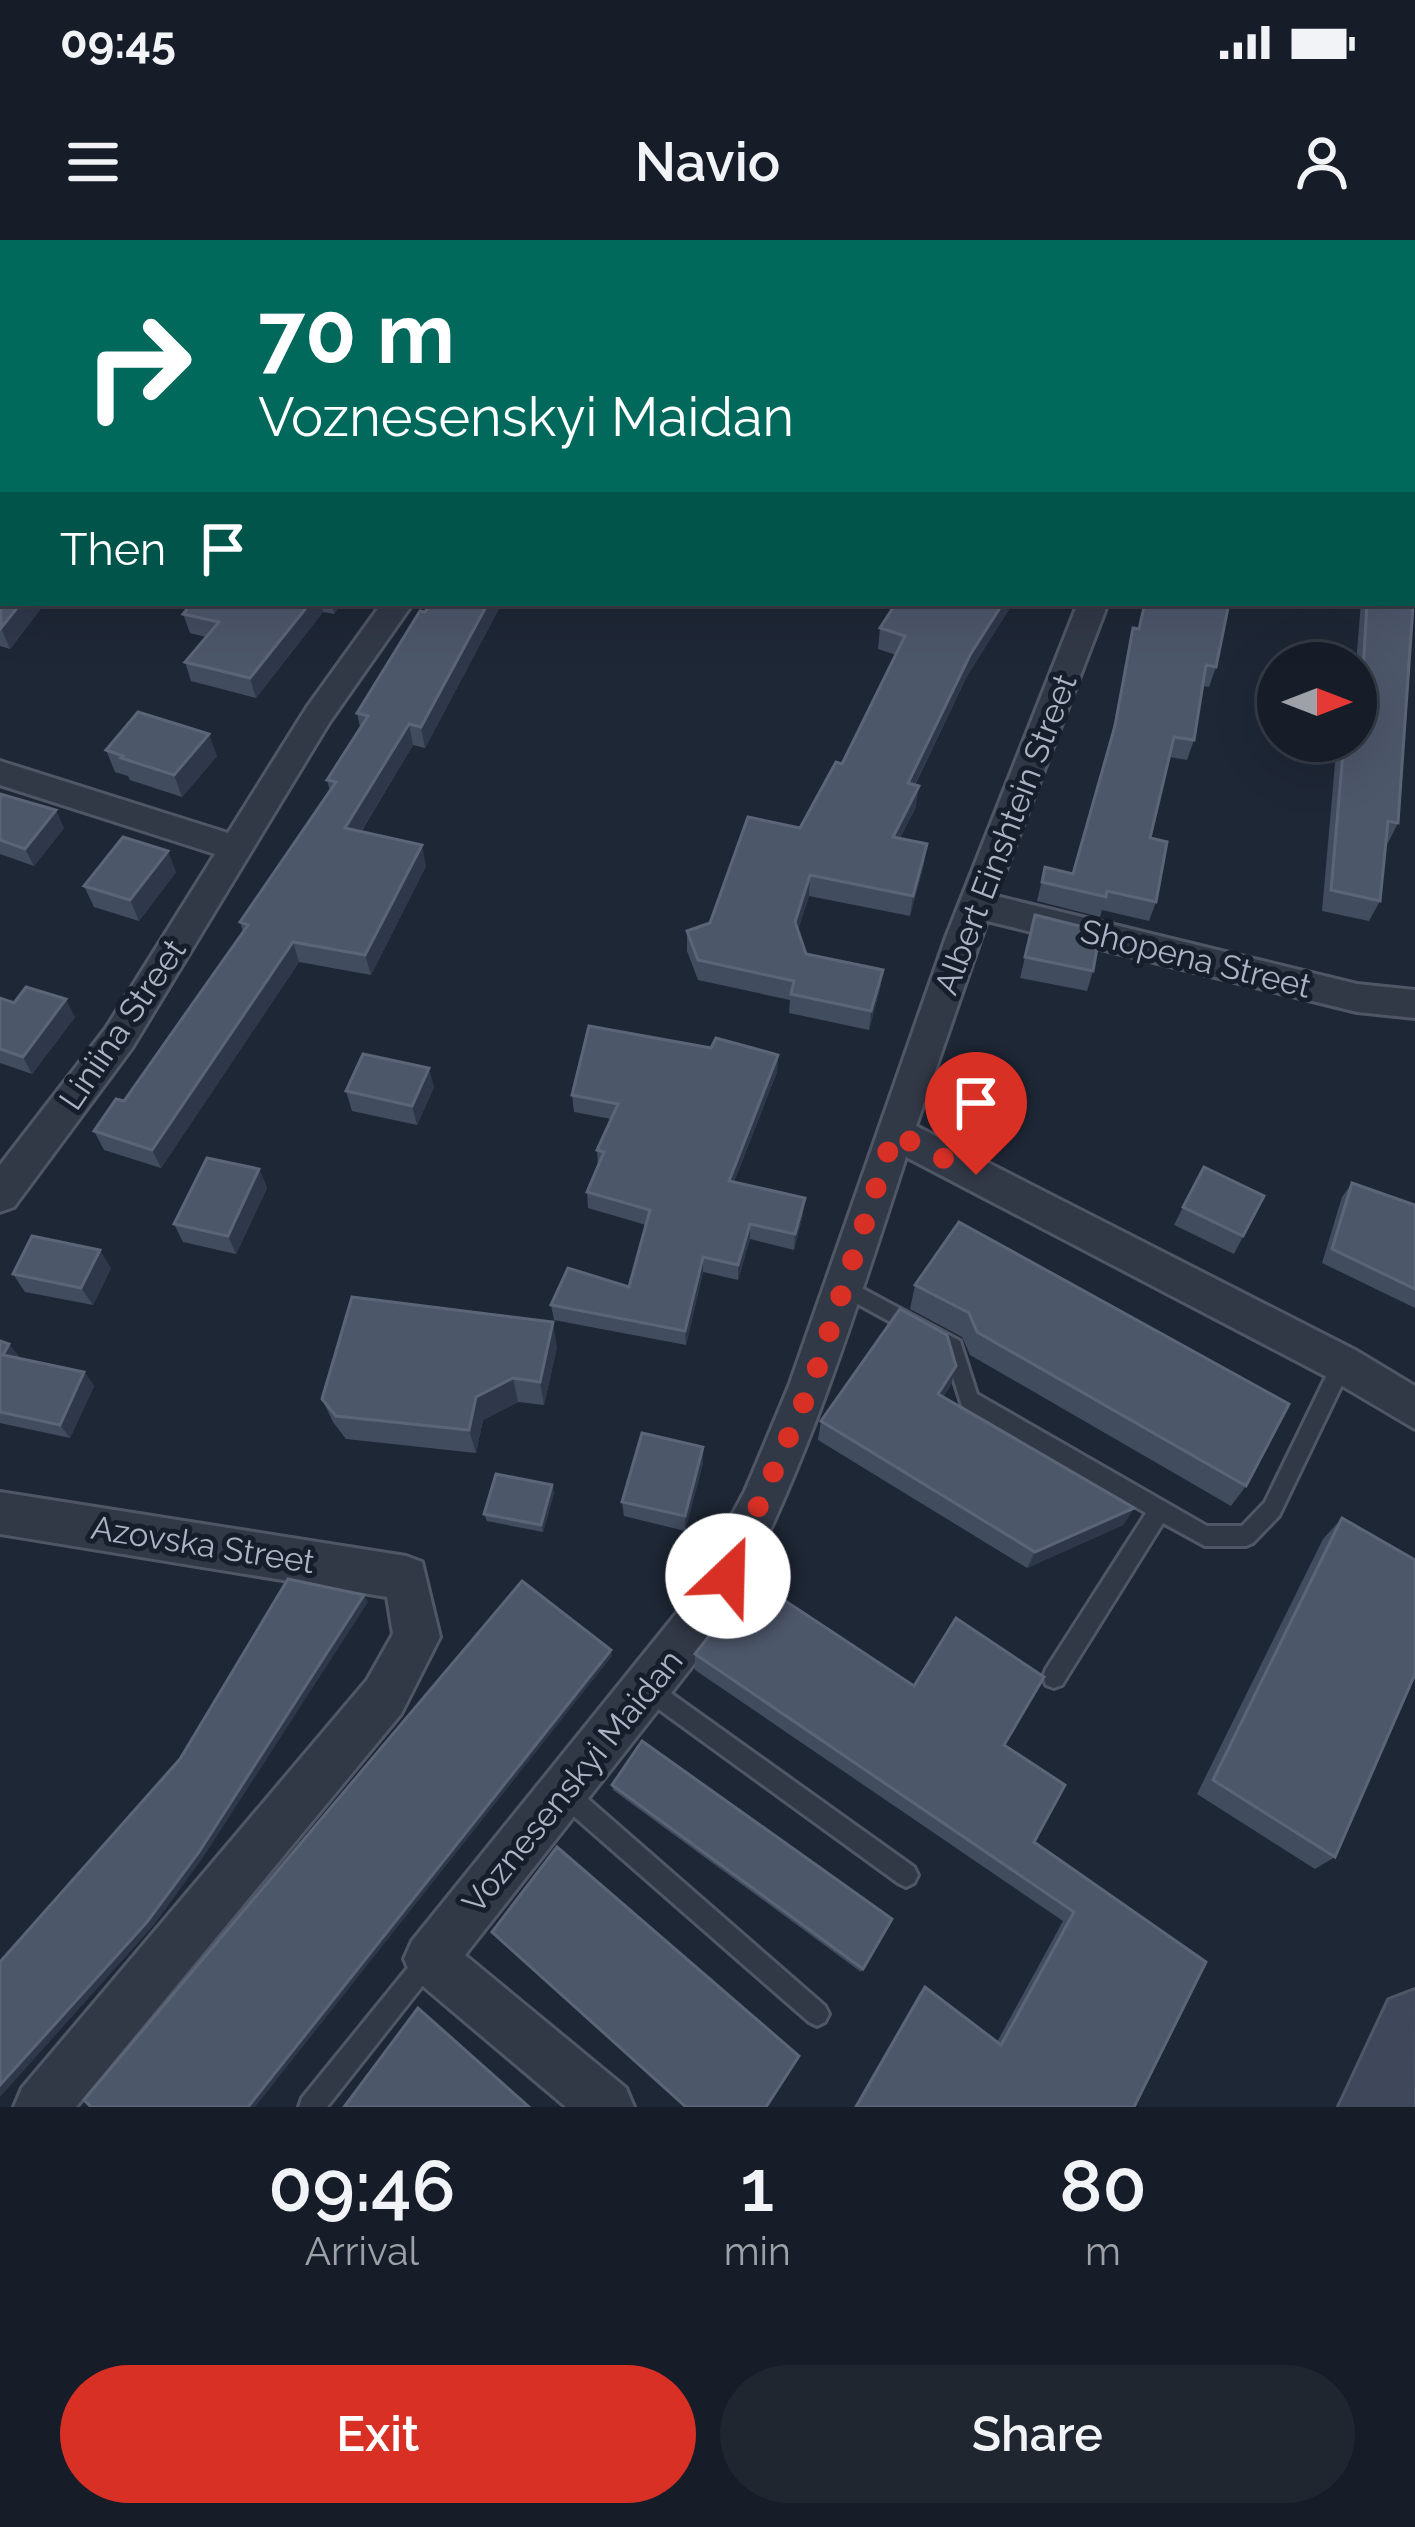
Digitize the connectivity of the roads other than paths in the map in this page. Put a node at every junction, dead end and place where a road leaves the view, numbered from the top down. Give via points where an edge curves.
1 (396, 606) edge
2 (1093, 606) edge
3 (0, 773) edge
4 (236, 848) junction
5 (977, 905) junction
6 (1415, 1004) edge
7 (894, 1133) junction
8 (0, 1195) edge
9 (843, 1286) junction
10 (1342, 1364) junction
11 (1415, 1409) edge
12 (1159, 1510) junction
13 (0, 1513) edge
14 (1054, 1677) dead end
15 (647, 1687) junction
16 (563, 1792) junction
17 (907, 1875) dead end
18 (430, 1959) junction
19 (817, 2014) dead end
20 (1415, 2026) edge
21 (41, 2107) edge
22 (311, 2107) edge
23 (607, 2107) edge
24 (1376, 2107) edge

1 - 4 street, Liniina Street
2 - 5 street, Albert Einshtein Street
3 - 4 street
4 - 8 street, Liniina Street via 119,1038
5 - 6 street, Shopena Street via 1358,998
5 - 7 street, Albert Einshtein Street
7 - 9 street, Voznesenskyi Maidan
7 - 10 street
9 - 12 lane via 953,1348 969,1400
9 - 15 street, Voznesenskyi Maidan via 813,1381 728,1576
10 - 11 street
10 - 12 lane via 1272,1509 1246,1536 1205,1536
12 - 14 lane
13 - 21 street, Azovska Street via 406,1578 417,1636 384,1697
15 - 16 street, Voznesenskyi Maidan
15 - 17 lane
16 - 18 street, Voznesenskyi Maidan
16 - 19 lane
18 - 22 lane
18 - 23 street
20 - 24 main road

